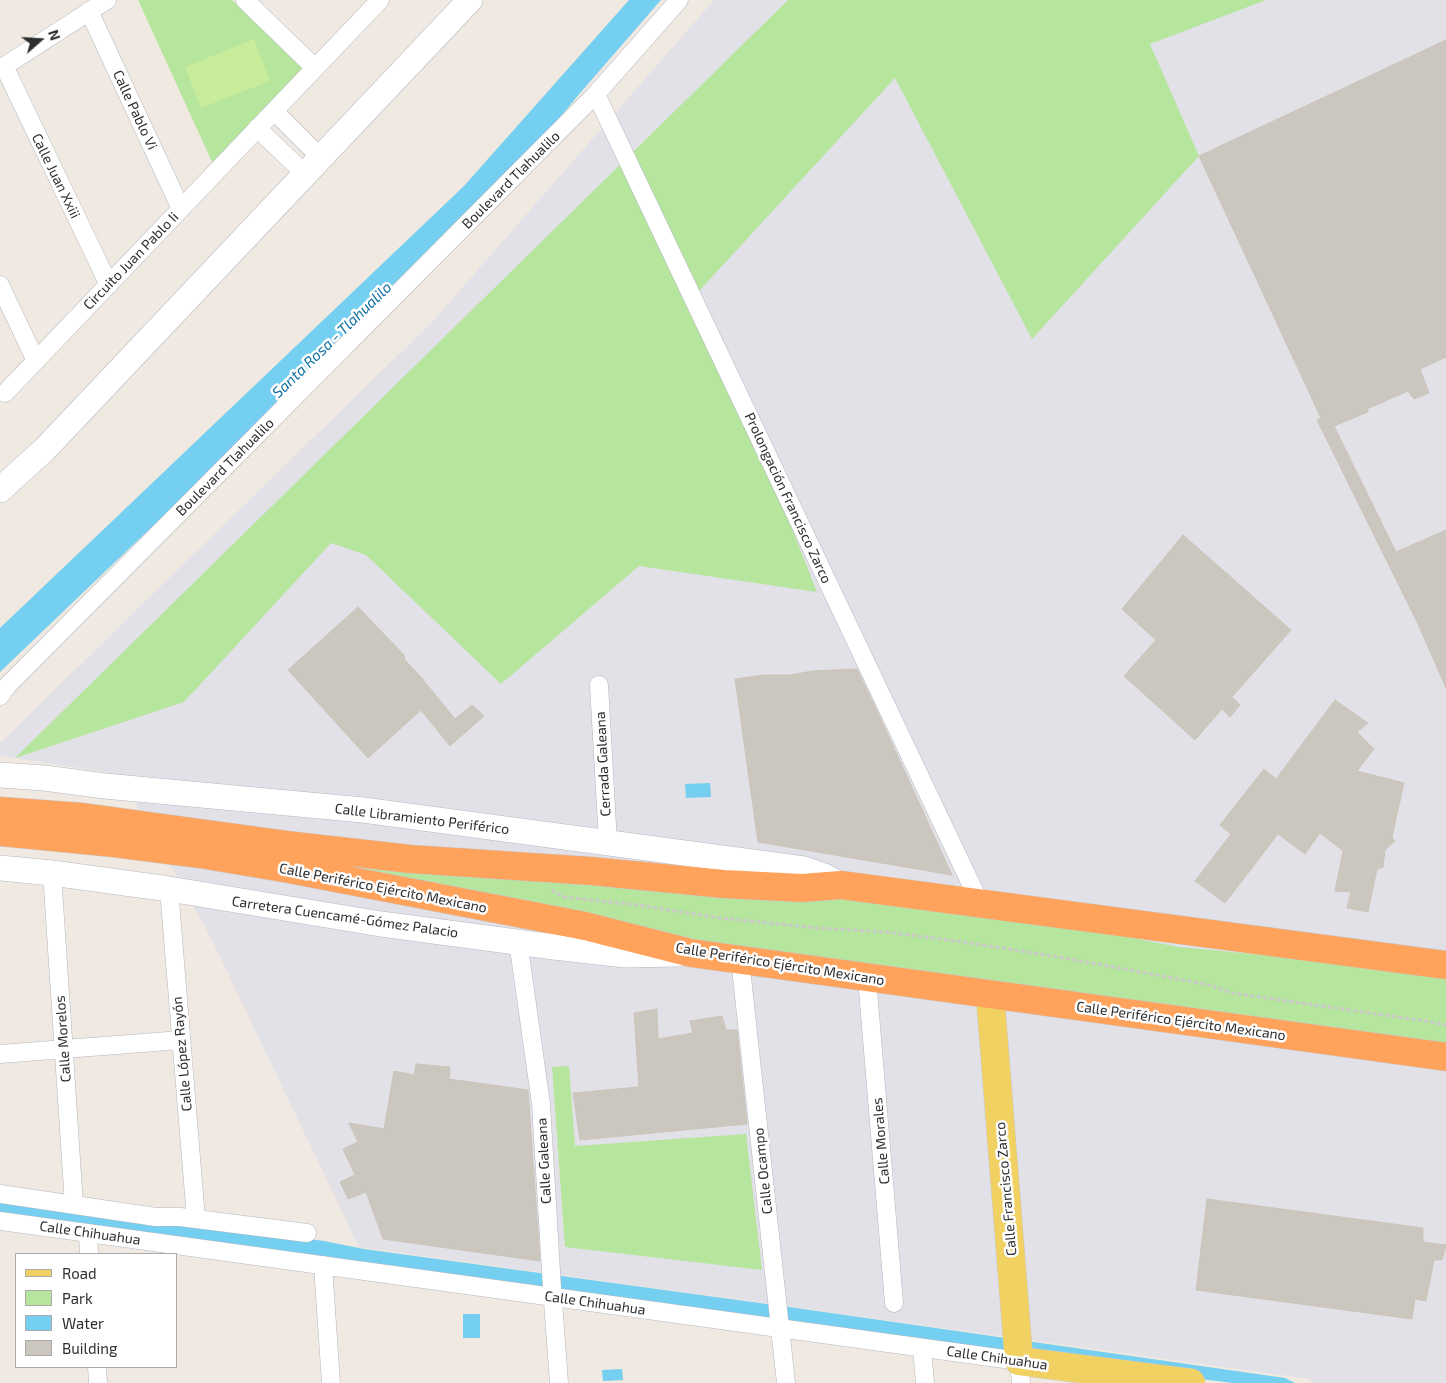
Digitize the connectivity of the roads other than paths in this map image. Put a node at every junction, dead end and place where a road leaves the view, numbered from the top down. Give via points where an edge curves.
1 (106, 0) edge
2 (246, 0) edge
3 (380, 0) edge
4 (470, 0) edge
5 (679, 0) edge
6 (90, 11) junction
7 (2, 68) edge
8 (315, 68) junction
9 (596, 94) junction
10 (274, 110) junction
11 (258, 128) junction
12 (313, 166) junction
13 (181, 209) junction
14 (0, 285) edge
15 (109, 285) junction
16 (36, 361) junction
17 (5, 393) dead end
18 (0, 490) edge
19 (599, 684) dead end
20 (0, 696) edge
21 (0, 775) edge
22 (0, 811) edge
23 (0, 832) edge
24 (608, 843) junction
25 (0, 868) edge
26 (52, 873) junction
27 (841, 885) junction
28 (169, 889) junction
29 (980, 903) junction
30 (518, 941) junction
31 (691, 953) junction
32 (740, 959) junction
33 (1446, 966) edge
34 (867, 978) junction
35 (990, 994) junction
36 (181, 1040) junction
37 (64, 1049) junction
38 (0, 1054) edge
39 (1446, 1057) edge
40 (0, 1194) edge
41 (74, 1205) junction
42 (196, 1219) junction
43 (0, 1221) edge
44 (88, 1233) junction
45 (307, 1233) dead end
46 (90, 1253) edge
47 (323, 1265) junction
48 (552, 1292) junction
49 (894, 1303) dead end
50 (780, 1324) junction
51 (922, 1348) junction
52 (1019, 1356) edge
53 (97, 1368) edge
54 (98, 1383) edge
55 (332, 1383) edge
56 (559, 1383) edge
57 (786, 1383) edge
58 (925, 1383) edge
59 (1191, 1383) edge

1 - 6 street
2 - 8 street
3 - 8 street, Circuito Juan Pablo Ii
4 - 12 main road
5 - 9 street, Boulevard Tlahualilo
6 - 7 street
6 - 13 street, Calle Pablo Vi
7 - 15 street, Calle Juan Xxiii
8 - 10 street, Circuito Juan Pablo Ii
9 - 20 street, Boulevard Tlahualilo
9 - 29 street, Prolongación Francisco Zarco
10 - 11 street, Circuito Juan Pablo Ii
10 - 12 street
11 - 12 street
11 - 13 street, Circuito Juan Pablo Ii
12 - 18 main road via 45,449
13 - 15 street, Circuito Juan Pablo Ii
14 - 16 street
15 - 16 street, Circuito Juan Pablo Ii
16 - 17 street, Circuito Juan Pablo Ii
19 - 24 street, Cerrada Galeana
21 - 24 main road, Calle Libramiento Periférico via 363,810
22 - 27 highway, Calle Periférico Ejército Mexicano via 83,817 363,854 724,884 802,888
23 - 31 highway, Calle Periférico Ejército Mexicano via 114,842 280,868 557,920
24 - 27 main road, Calle Libramiento Periférico via 804,869
25 - 26 main road, Carretera Cuencamé-Gómez Palacio
26 - 28 main road, Carretera Cuencamé-Gómez Palacio
26 - 37 street, Calle Morelos
27 - 29 highway, Calle Periférico Ejército Mexicano
28 - 30 main road, Carretera Cuencamé-Gómez Palacio via 381,924
28 - 36 street, Calle López Rayón
29 - 33 highway, Calle Periférico Ejército Mexicano
30 - 31 main road, Carretera Cuencamé-Gómez Palacio via 626,955
30 - 48 street, Calle Galeana via 541,1104
31 - 32 highway, Calle Periférico Ejército Mexicano
32 - 34 highway, Calle Periférico Ejército Mexicano
32 - 50 street, Calle Ocampo
34 - 35 highway, Calle Periférico Ejército Mexicano
34 - 49 street, Calle Morales
35 - 39 highway, Calle Periférico Ejército Mexicano
35 - 52 main road, Calle Francisco Zarco
36 - 37 street
36 - 42 street, Calle López Rayón
37 - 38 street
37 - 41 street, Calle Morelos
40 - 41 street
41 - 42 street via 156,1217
42 - 45 street
43 - 44 street, Calle Chihuahua
44 - 46 street
44 - 47 street, Calle Chihuahua
47 - 48 street, Calle Chihuahua
47 - 55 street
48 - 50 street, Calle Chihuahua
48 - 56 street, Calle Galeana
50 - 51 street, Calle Chihuahua
50 - 57 street, Calle Ocampo
51 - 52 street, Calle Chihuahua
51 - 58 street
52 - 59 main road, Calle Chihuahua
53 - 54 street

